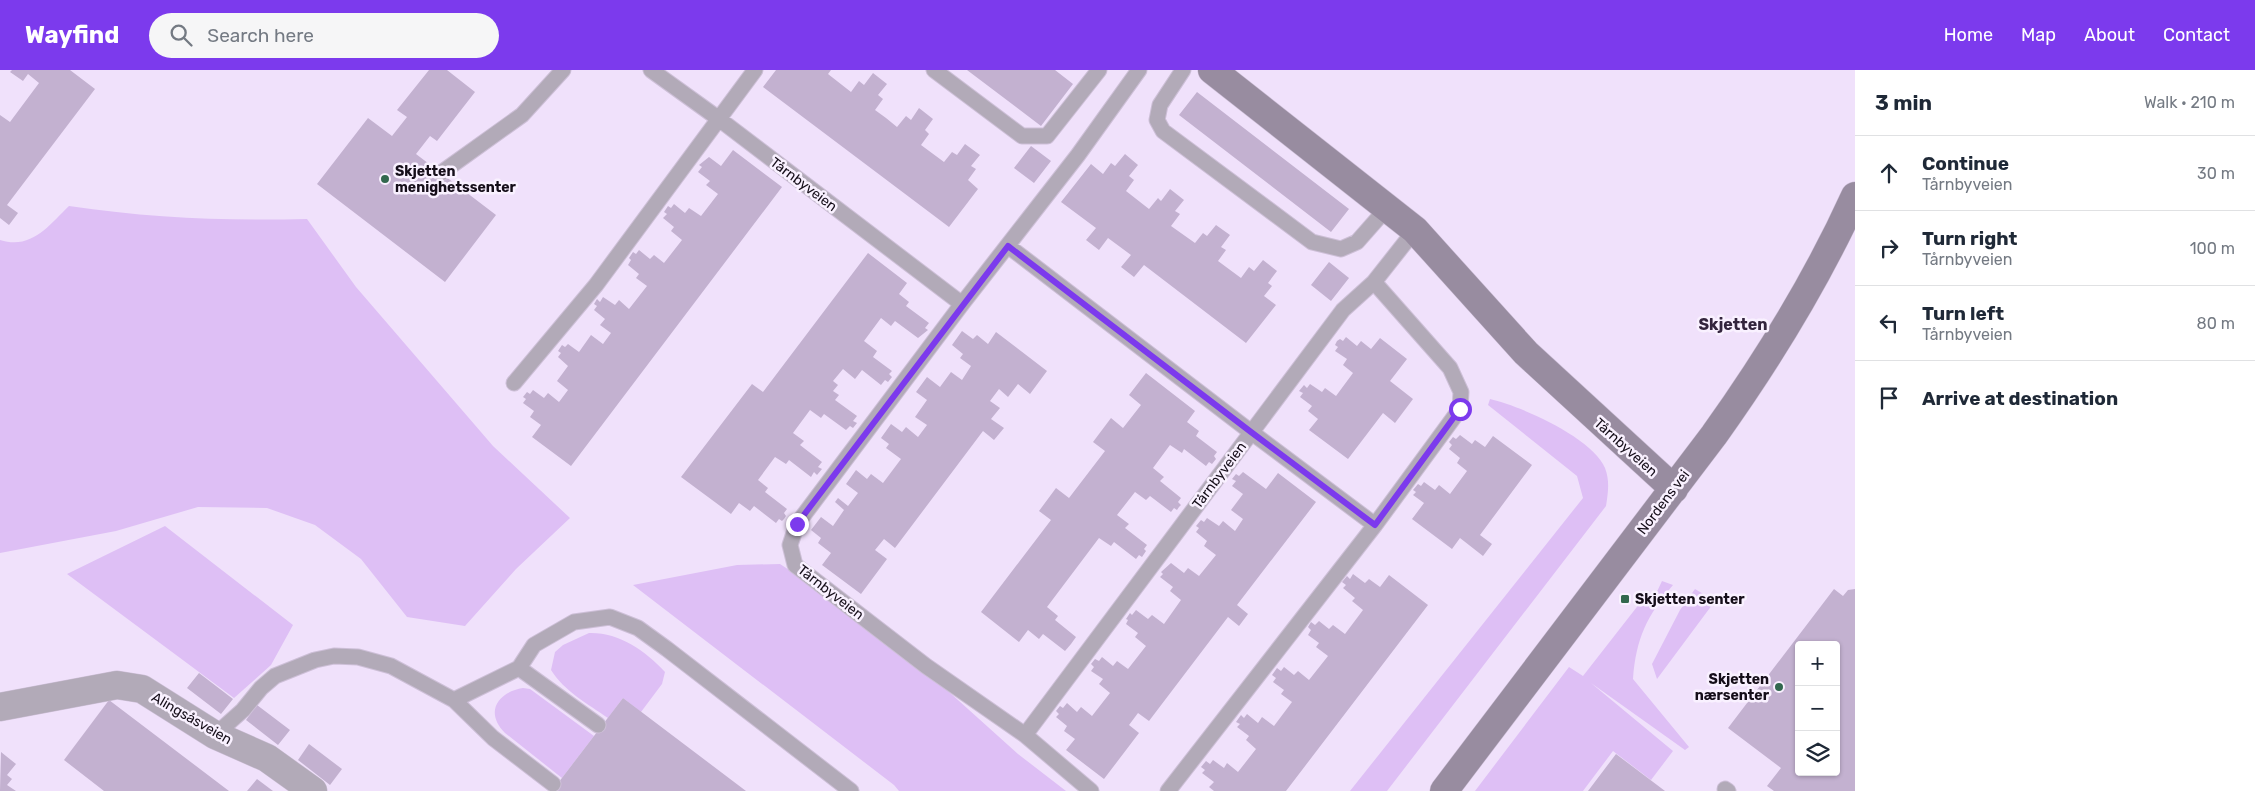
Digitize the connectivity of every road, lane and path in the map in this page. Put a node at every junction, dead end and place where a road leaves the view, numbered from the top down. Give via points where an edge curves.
1 (563, 70) edge
2 (651, 70) edge
3 (755, 70) edge
4 (934, 70) edge
5 (1139, 70) edge
6 (1183, 70) edge
7 (1212, 70) edge
8 (1092, 72) edge
9 (719, 119) junction
10 (441, 174) dead end
11 (1855, 196) edge
12 (1387, 208) junction
13 (1415, 230) junction
14 (1847, 233) edge
15 (1008, 246) junction
16 (1374, 282) junction
17 (962, 304) junction
18 (514, 383) dead end
19 (1251, 432) junction
20 (1674, 489) junction
21 (1375, 525) junction
22 (519, 668) junction
23 (454, 700) junction
24 (0, 707) edge
25 (598, 725) dead end
26 (215, 735) junction
27 (1025, 735) junction
28 (553, 784) dead end
29 (313, 791) edge
30 (851, 791) edge
31 (1091, 791) edge
32 (1168, 791) edge
33 (1444, 791) edge

1 - 10 lane via 522,115
2 - 9 lane, Tårnbyveien
3 - 9 lane
4 - 8 lane via 1022,136 1047,136
5 - 15 lane, Tårnbyveien
6 - 12 lane via 1160,105 1157,120 1163,131 1312,242 1341,249 1358,242
7 - 12 street, Tårnbyveien
9 - 17 lane, Tårnbyveien
9 - 18 lane via 596,285
11 - 14 street, Nordens vei
12 - 13 street, Tårnbyveien
13 - 16 lane, Tårnbyveien
13 - 20 street, Tårnbyveien via 1526,353
14 - 20 street, Nordens vei via 1774,349
15 - 17 lane, Tårnbyveien
15 - 19 lane, Tårnbyveien
16 - 19 lane, Tårnbyveien via 1342,310
16 - 21 lane via 1450,368 1462,401 1454,418
17 - 27 lane, Tårnbyveien via 797,524 790,545 795,565 926,666
19 - 21 lane, Tårnbyveien
19 - 27 lane, Tårnbyveien
20 - 33 street, Nordens vei
21 - 32 lane
22 - 23 lane
22 - 25 lane
22 - 30 lane via 534,645 574,622 610,617 638,628
23 - 26 lane via 391,666 358,657 334,656 295,666 275,676
23 - 28 lane via 494,738
24 - 26 street, Alingsåsveien via 117,685 142,689
26 - 29 street, Alingsåsveien via 267,758
27 - 31 lane, Tårnbyveien

